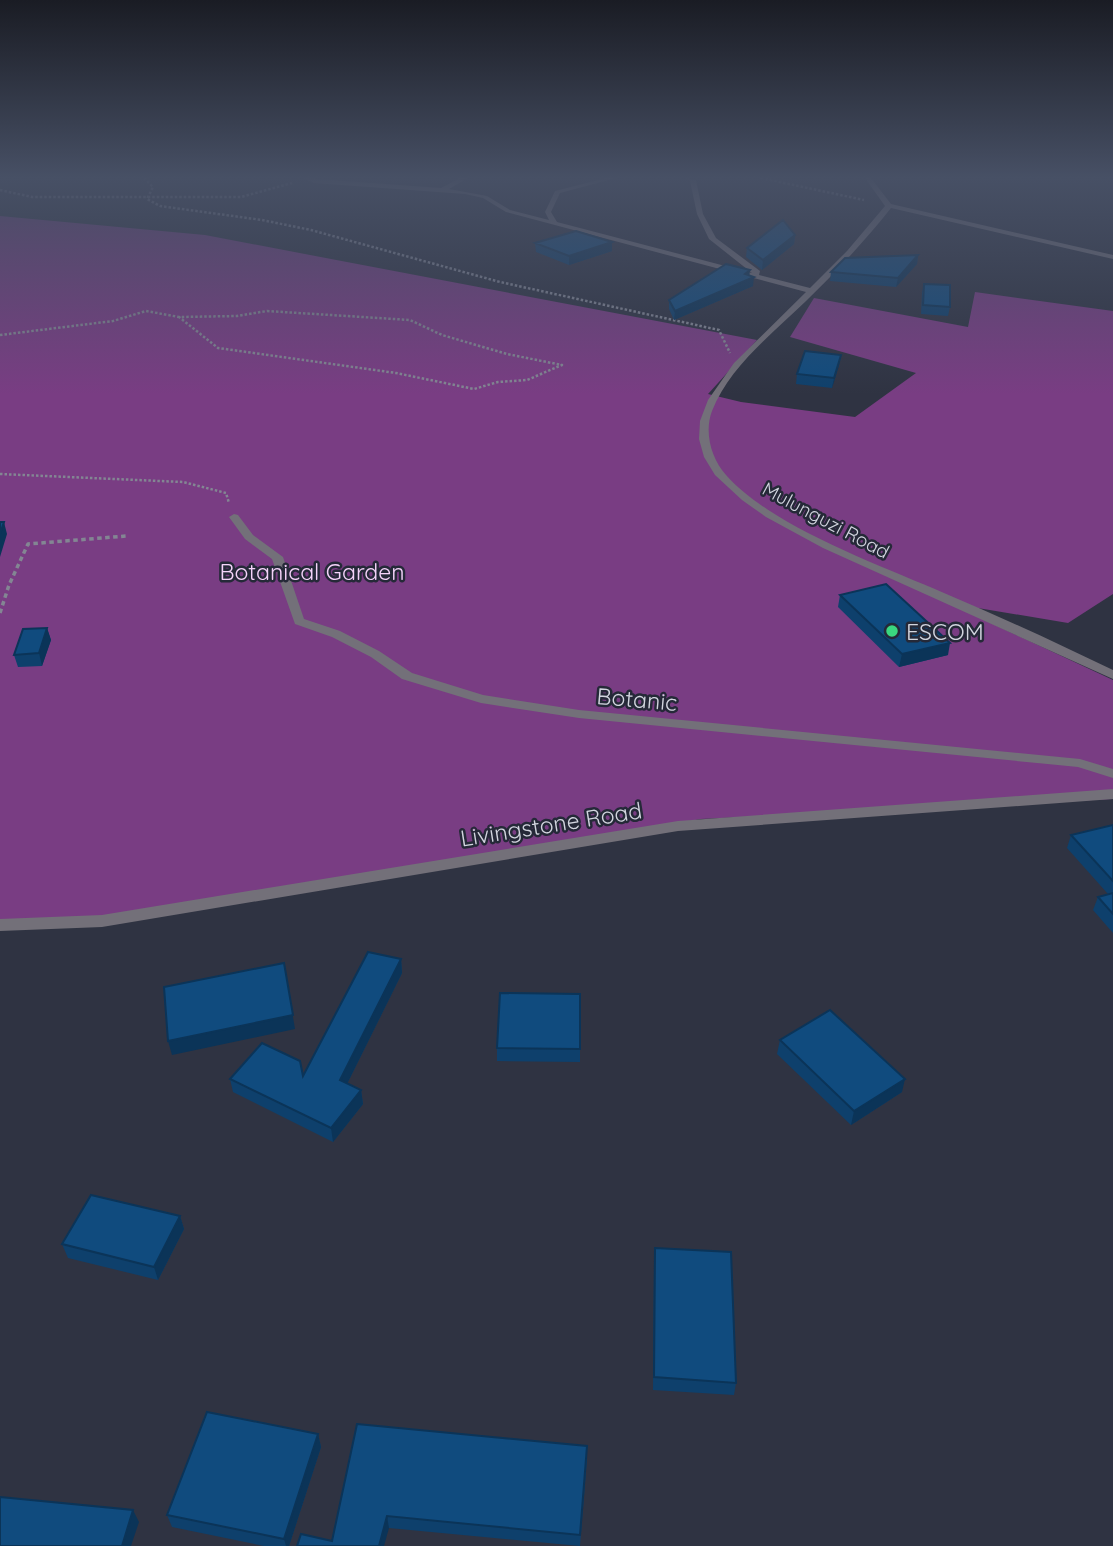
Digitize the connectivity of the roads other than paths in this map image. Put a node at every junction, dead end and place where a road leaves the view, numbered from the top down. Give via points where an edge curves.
1 (654, 250) edge
2 (727, 250) edge
3 (853, 250) edge
4 (1083, 250) edge
5 (1113, 257) edge
6 (763, 278) junction
7 (811, 291) junction
8 (234, 517) road end
9 (1113, 675) edge
10 (1113, 774) edge
11 (1113, 794) edge
12 (0, 925) edge

1 - 6 street
2 - 6 street
3 - 7 street, Mulunguzi Road
4 - 5 street
6 - 7 street
7 - 9 street, Mulunguzi Road via 716,394 706,413 704,432 715,467 737,490 793,527
8 - 10 street, Botanic via 249,537 277,557 299,621 375,653 407,676 481,699 579,714 1080,762
11 - 12 street, Livingstone Road via 705,823 102,922

